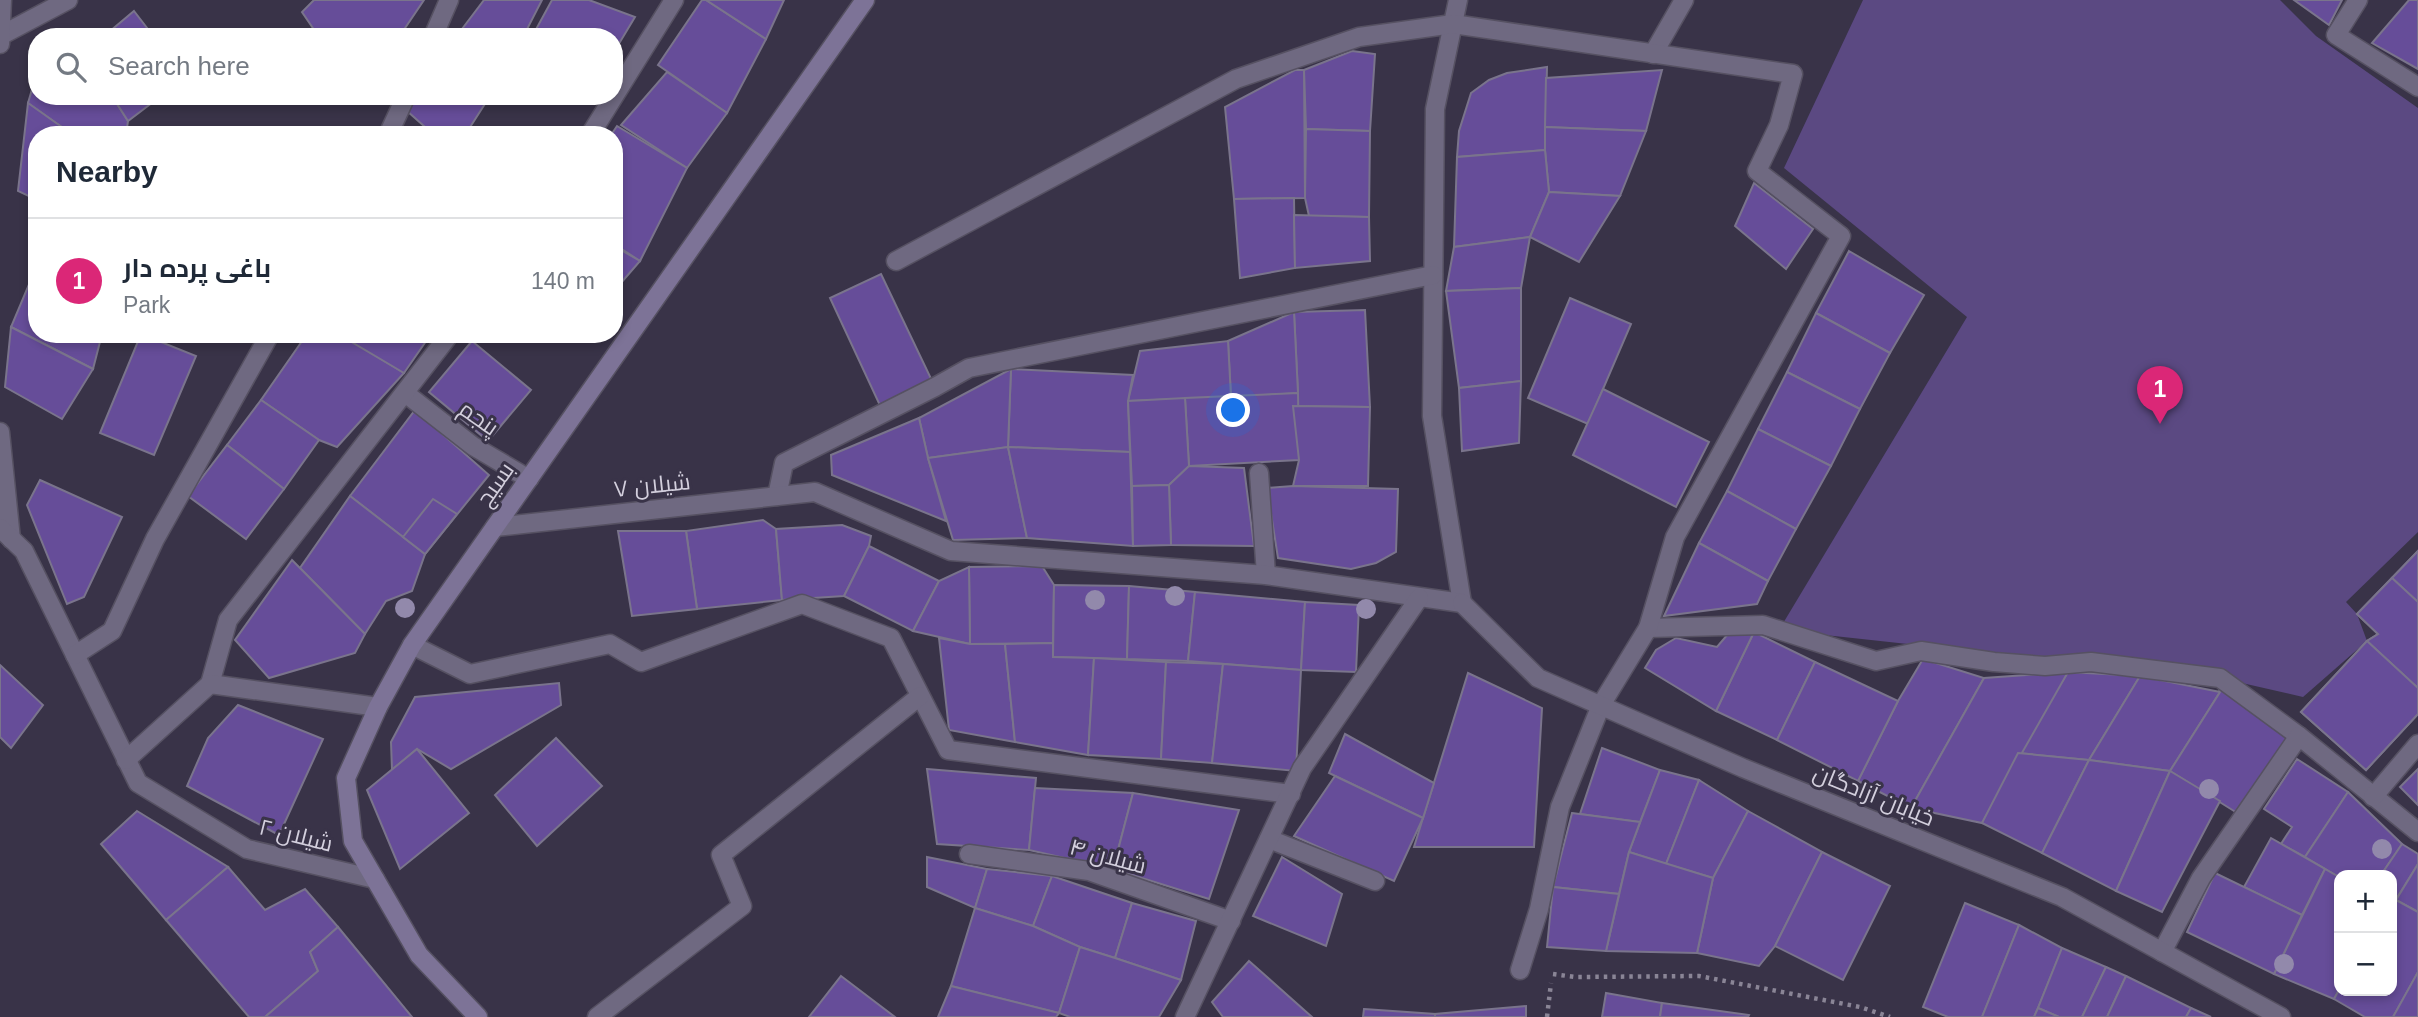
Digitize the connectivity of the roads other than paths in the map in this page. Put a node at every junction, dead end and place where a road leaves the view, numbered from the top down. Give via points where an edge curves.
1 (2, 0) edge
2 (68, 0) edge
3 (449, 0) edge
4 (674, 0) edge
5 (865, 0) edge
6 (1458, 0) edge
7 (1684, 0) edge
8 (2358, 0) edge
9 (1453, 24) junction
10 (437, 28) edge
11 (0, 36) edge
12 (0, 44) edge
13 (1653, 54) junction
14 (623, 82) edge
15 (2418, 87) edge
16 (402, 105) edge
17 (609, 105) edge
18 (392, 126) edge
19 (596, 126) edge
20 (896, 261) dead end
21 (1433, 275) junction
22 (265, 343) edge
23 (443, 343) edge
24 (405, 393) junction
25 (0, 432) edge
26 (1259, 473) dead end
27 (529, 479) junction
28 (778, 495) junction
29 (495, 527) junction
30 (6, 533) edge
31 (1266, 575) junction
32 (1419, 598) junction
33 (1462, 603) junction
34 (1648, 628) junction
35 (412, 645) junction
36 (75, 655) junction
37 (210, 684) junction
38 (920, 696) junction
39 (1601, 705) junction
40 (378, 707) junction
41 (2299, 736) junction
42 (2418, 744) edge
43 (127, 760) junction
44 (1291, 794) junction
45 (2374, 797) junction
46 (2418, 832) edge
47 (1269, 839) junction
48 (969, 854) dead end
49 (375, 879) junction
50 (1375, 881) dead end
51 (1231, 921) junction
52 (2162, 952) junction
53 (1520, 970) dead end
54 (478, 1017) edge
55 (597, 1017) edge
56 (1185, 1017) edge
57 (2281, 1017) edge

1 - 11 street
2 - 11 street
3 - 10 street
4 - 14 street
5 - 27 street, بسیج
6 - 9 street
7 - 13 street
8 - 15 street via 2336,35
9 - 13 street
9 - 20 street via 1359,37 1236,79
9 - 21 street via 1435,109
11 - 12 street
13 - 34 street via 1793,74 1779,125 1757,171 1841,236 1675,537
16 - 18 street
17 - 19 street
21 - 28 street via 969,368 784,463
21 - 33 street via 1432,416
22 - 36 street via 155,539 112,631
23 - 24 street
24 - 27 street, پنجم via 472,446
24 - 37 street via 228,620
25 - 30 street
26 - 31 street
27 - 29 street, بسیج
28 - 29 street, شیلان ۷
28 - 31 street, شیلان ۷ via 815,492 951,551
29 - 35 street, بسیج
30 - 36 street via 24,551
31 - 32 street
32 - 33 street
32 - 44 street via 1302,768
33 - 39 street, خیابان آزادگان via 1538,678
34 - 39 street
34 - 41 street via 1763,625 1876,661 1921,651 1994,662 2045,666 2091,662 2220,678
35 - 38 street via 470,674 610,643 641,662 802,604 891,638
35 - 40 street, بسیج
36 - 43 street
37 - 40 street
37 - 43 street
38 - 44 street via 948,750
38 - 55 street via 720,855 742,906
39 - 52 street, خیابان آزادگان via 1743,768 2062,897
39 - 53 street via 1560,807 1539,909
40 - 49 street, بسیج via 346,778 353,841
41 - 45 street
41 - 52 street via 2201,878
42 - 45 street
43 - 49 street, شیلان ۲ via 138,783 247,849
44 - 47 street
45 - 46 street
47 - 50 street
47 - 51 street
48 - 51 street, شیلان ۴ via 1089,871
49 - 54 street, بسیج via 419,956
51 - 56 street
52 - 57 street, خیابان آزادگان

